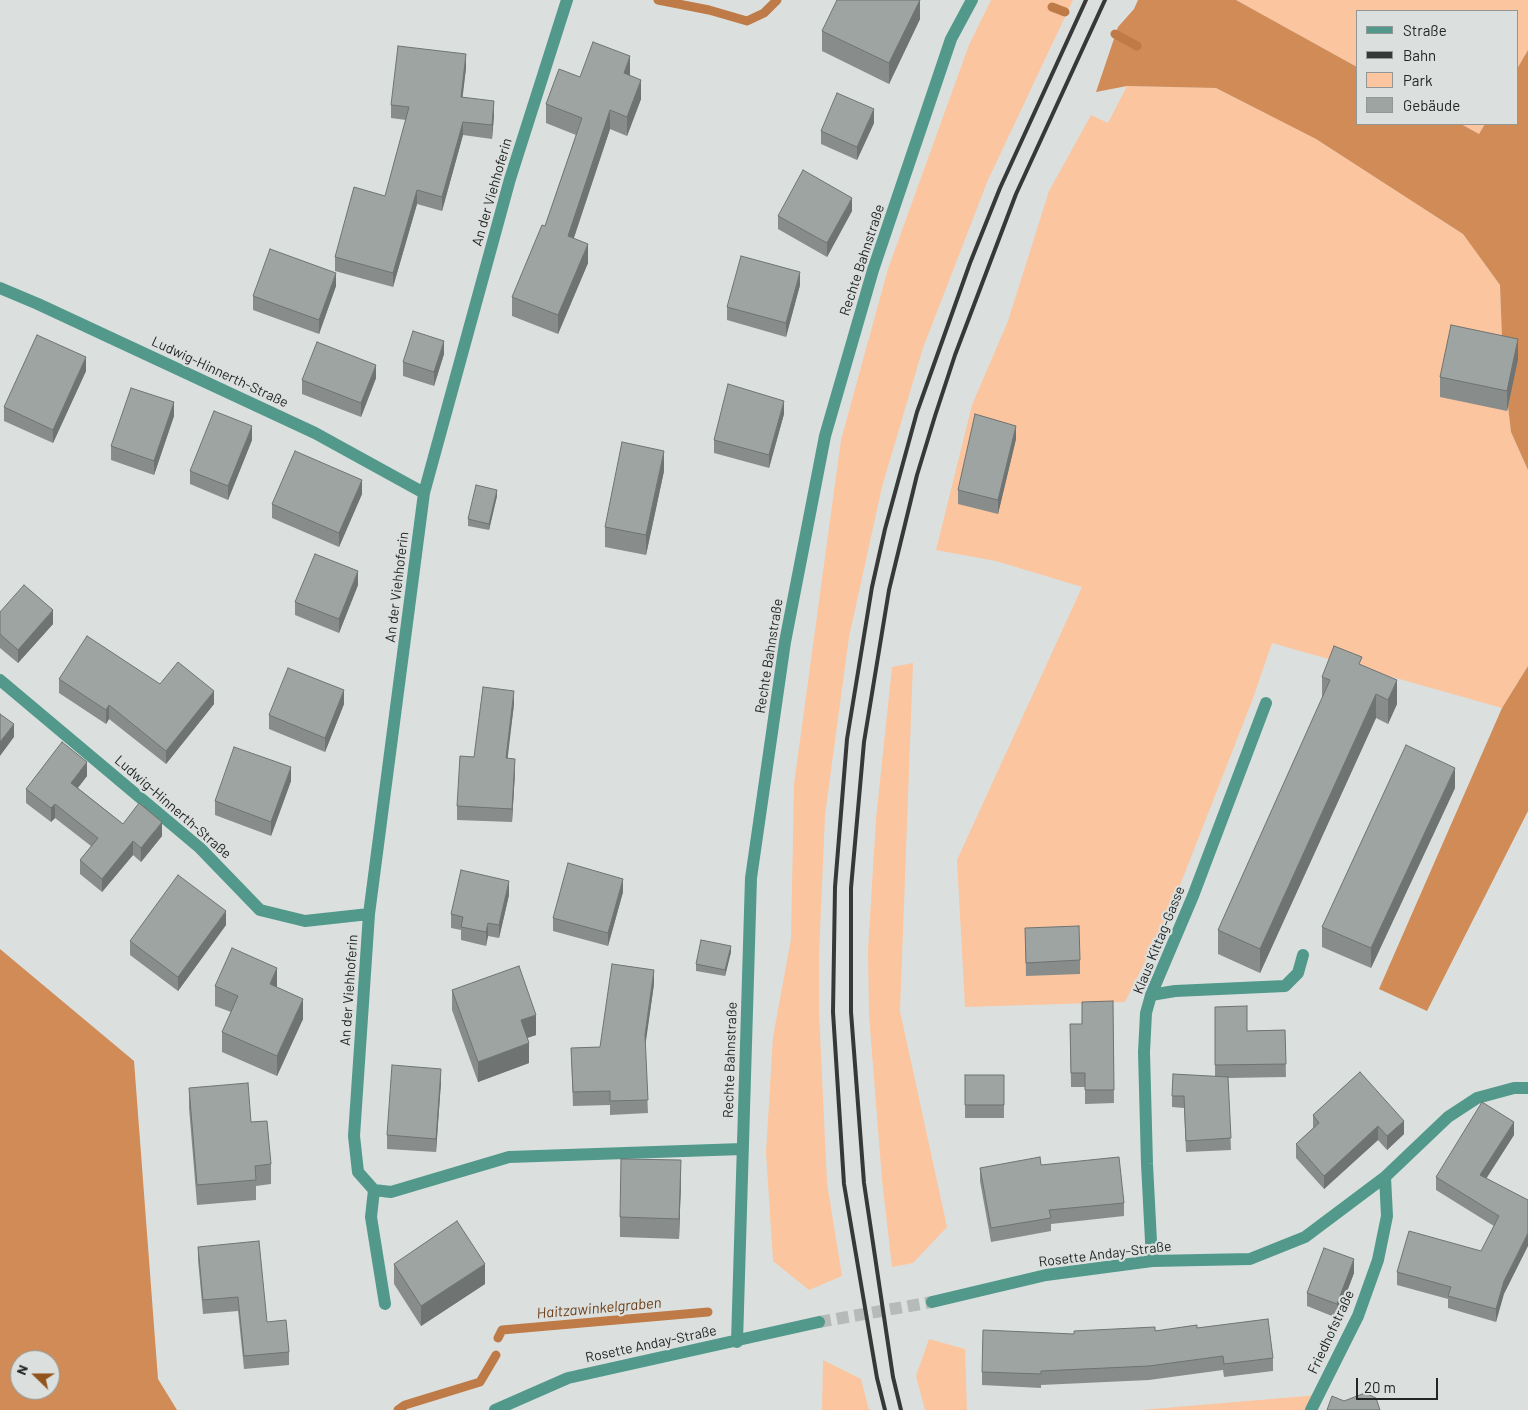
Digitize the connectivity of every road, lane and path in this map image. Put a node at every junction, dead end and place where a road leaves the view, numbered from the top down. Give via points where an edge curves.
1 (567, 0) edge
2 (972, 0) edge
3 (0, 288) edge
4 (424, 493) junction
5 (0, 680) edge
6 (1266, 703) dead end
7 (369, 914) junction
8 (1303, 955) dead end
9 (1151, 994) junction
10 (1528, 1088) edge
11 (742, 1150) junction
12 (1385, 1177) junction
13 (374, 1190) junction
14 (1152, 1261) junction
15 (932, 1302) tunnel mouth
16 (385, 1304) dead end
17 (819, 1322) tunnel mouth
18 (737, 1342) junction
19 (495, 1410) edge
20 (1311, 1410) edge

1 - 4 street, An der Viehhoferin via 510,179
2 - 11 street, Rechte Bahnstraße via 952,40 873,270 825,436 785,642 751,878
3 - 4 street, Ludwig-Hinnerth-Straße via 315,433
4 - 7 street, An der Viehhoferin
5 - 7 street, Ludwig-Hinnerth-Straße via 200,848 260,910 305,921
6 - 9 street, Klaus Kittag-Gasse via 1194,896
7 - 13 street, An der Viehhoferin via 354,1136 358,1172
8 - 9 street via 1298,972 1284,986
9 - 14 street, Klaus Kittag-Gasse via 1146,1013 1144,1052
10 - 12 street, Rosette Anday-Straße via 1514,1088 1476,1098 1448,1117
11 - 13 street via 509,1157 391,1192
11 - 18 street, Rechte Bahnstraße
12 - 14 street, Rosette Anday-Straße via 1305,1238 1250,1259
12 - 20 street, Friedhofstraße via 1387,1216 1378,1260 1358,1316
13 - 16 street via 372,1217
14 - 15 street, Rosette Anday-Straße via 1046,1276
17 - 18 street, Rosette Anday-Straße
18 - 19 street, Rosette Anday-Straße via 568,1378

